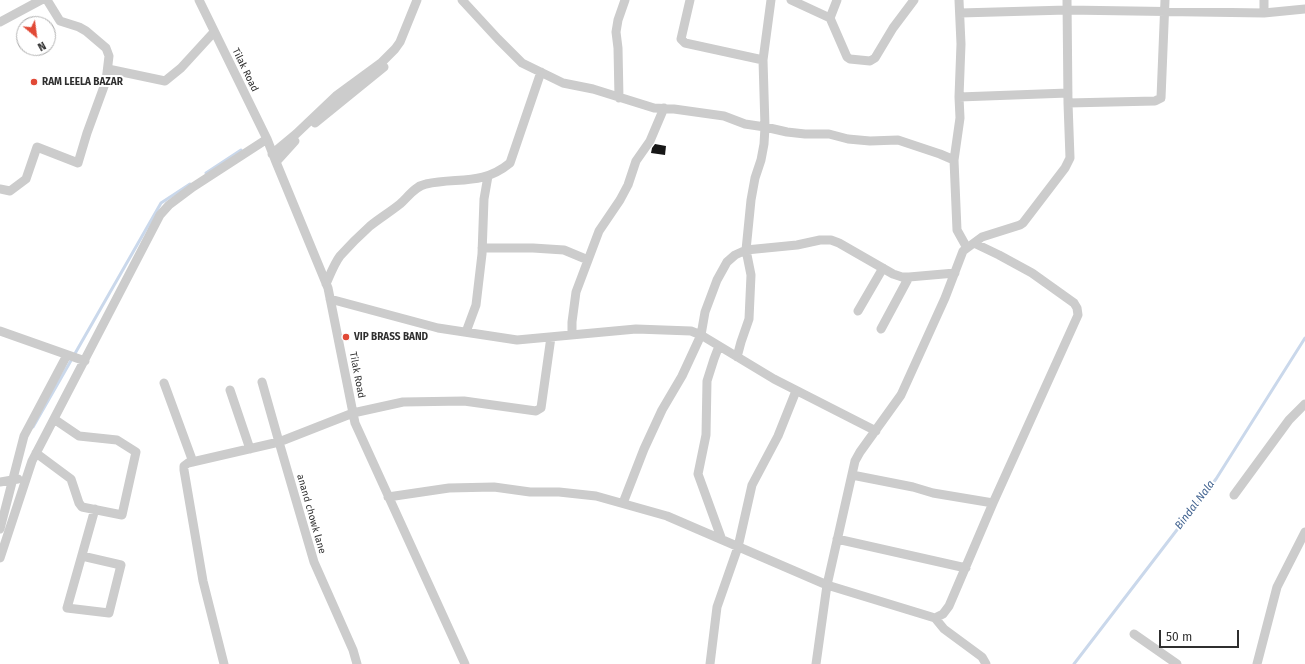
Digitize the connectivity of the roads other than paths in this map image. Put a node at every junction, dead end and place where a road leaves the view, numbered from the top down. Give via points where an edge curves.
1 (41, 0) edge
2 (47, 0) edge
3 (199, 0) edge
4 (417, 0) edge
5 (462, 0) edge
6 (625, 0) edge
7 (690, 0) edge
8 (771, 0) edge
9 (790, 0) edge
10 (837, 0) edge
11 (914, 0) edge
12 (960, 0) edge
13 (1067, 0) edge
14 (1165, 0) edge
15 (1264, 0) edge
16 (1305, 9) edge
17 (1067, 10) junction
18 (1165, 11) junction
19 (960, 13) junction
20 (1264, 13) junction
21 (830, 18) junction
22 (0, 22) edge
23 (214, 32) junction
24 (763, 60) junction
25 (108, 69) junction
26 (541, 72) junction
27 (959, 97) junction
28 (619, 98) junction
29 (1068, 98) junction
30 (664, 108) junction
31 (765, 127) junction
32 (267, 139) junction
33 (274, 158) junction
34 (954, 160) junction
35 (488, 176) junction
36 (0, 189) edge
37 (971, 245) junction
38 (482, 248) junction
39 (746, 250) junction
40 (588, 260) junction
41 (883, 268) junction
42 (955, 273) junction
43 (909, 277) junction
44 (326, 284) junction
45 (330, 299) junction
46 (858, 311) dead end
47 (882, 329) dead end
48 (0, 331) edge
49 (466, 332) junction
50 (572, 335) junction
51 (701, 335) junction
52 (551, 337) junction
53 (719, 346) junction
54 (67, 355) junction
55 (737, 357) junction
56 (84, 361) junction
57 (262, 382) dead end
58 (164, 383) dead end
59 (230, 390) dead end
60 (796, 391) junction
61 (1305, 404) edge
62 (353, 413) junction
63 (54, 419) junction
64 (876, 431) junction
65 (279, 442) junction
66 (250, 449) junction
67 (36, 452) junction
68 (194, 462) junction
69 (852, 476) junction
70 (26, 478) junction
71 (13, 480) junction
72 (0, 482) edge
73 (1234, 495) dead end
74 (388, 497) junction
75 (624, 503) junction
76 (993, 503) junction
77 (95, 509) junction
78 (0, 529) edge
79 (1305, 532) edge
80 (837, 539) junction
81 (722, 540) junction
82 (738, 547) junction
83 (82, 556) junction
84 (0, 558) edge
85 (966, 568) junction
86 (827, 585) junction
87 (934, 618) junction
88 (1134, 634) dead end
89 (1172, 663) edge
90 (224, 664) edge
91 (357, 664) edge
92 (465, 664) edge
93 (710, 664) edge
94 (816, 664) edge
95 (986, 664) edge
96 (1257, 664) edge

1 - 22 street
2 - 25 street via 60,21 86,31 106,48 110,56
3 - 23 street, Tilak Road
4 - 33 street via 400,42 381,63 336,96
5 - 26 street via 522,63
6 - 28 street via 616,32
7 - 24 street via 682,42
8 - 24 street
9 - 21 street
10 - 21 street
11 - 21 street via 875,58 870,61 847,57
12 - 19 street
13 - 17 street
14 - 18 street
15 - 20 street
16 - 20 street
17 - 18 street
17 - 19 street
17 - 29 street
18 - 20 street
18 - 29 street via 1161,98 1155,101
19 - 27 street
23 - 25 street via 181,68 165,81
23 - 32 street, Tilak Road
24 - 31 street
25 - 36 street via 78,163 36,147 26,179 10,191
26 - 28 street via 563,83
26 - 35 street via 510,163 503,170
27 - 29 street
27 - 34 street via 960,118
28 - 30 street via 654,108
29 - 37 street via 1070,158 1065,168 1023,223 982,237
30 - 31 street via 724,116 745,124
30 - 40 street via 620,200 598,231
31 - 34 street via 805,134 829,134 848,139 898,140
31 - 39 street via 761,160 750,200
32 - 33 street, Tilak Road
32 - 56 street via 193,187 160,215
33 - 44 street, Tilak Road
34 - 37 street via 957,230
35 - 38 street via 484,199
35 - 44 street via 424,184 417,188 370,226 339,257
37 - 42 street via 963,251
37 - 76 street via 999,255 1032,273 1078,308 1078,315
38 - 40 street via 564,250
38 - 49 street via 476,305
39 - 41 street via 831,240
39 - 51 street via 727,262 717,280 705,312
39 - 55 street via 751,276 749,318
40 - 50 street via 576,292
41 - 43 street via 893,274
41 - 46 street
42 - 43 street
42 - 64 street via 901,395
43 - 47 street
44 - 45 street, Tilak Road
45 - 49 street via 438,328
45 - 62 street, Tilak Road
48 - 54 street
49 - 52 street via 517,340
50 - 51 street via 636,329 691,331
50 - 52 street
51 - 53 street
51 - 75 street via 644,449
52 - 62 street via 539,410 449,401 403,402
53 - 55 street
53 - 81 street via 707,381 706,435 698,474
54 - 56 street
54 - 71 street via 24,436
55 - 60 street
56 - 63 street
57 - 65 street, anand chowk lane
58 - 68 street
59 - 66 street
60 - 64 street
60 - 82 street via 778,436 752,485
61 - 73 street via 1289,420
62 - 65 street
62 - 74 street, Tilak Road
63 - 67 street
63 - 77 street via 79,436 117,440 136,452 122,515
64 - 69 street via 860,452
65 - 66 street
65 - 91 street, anand chowk lane via 314,562
66 - 68 street
67 - 70 street
67 - 77 street via 71,479 82,506
68 - 90 street via 184,466 184,470 203,581
69 - 76 street
69 - 80 street
70 - 71 street
70 - 84 street
71 - 72 street
71 - 78 street
74 - 75 street via 449,488 494,487 596,496
74 - 92 street, Tilak Road
75 - 81 street via 667,516
76 - 85 street
77 - 83 street
79 - 96 street via 1278,587
80 - 85 street
80 - 86 street
81 - 82 street
82 - 86 street
82 - 93 street via 717,607
83 - 83 street via 67,608 109,612 121,565
85 - 87 street via 949,606 943,614
86 - 87 street
86 - 94 street
87 - 95 street via 944,630 982,657
88 - 89 street

